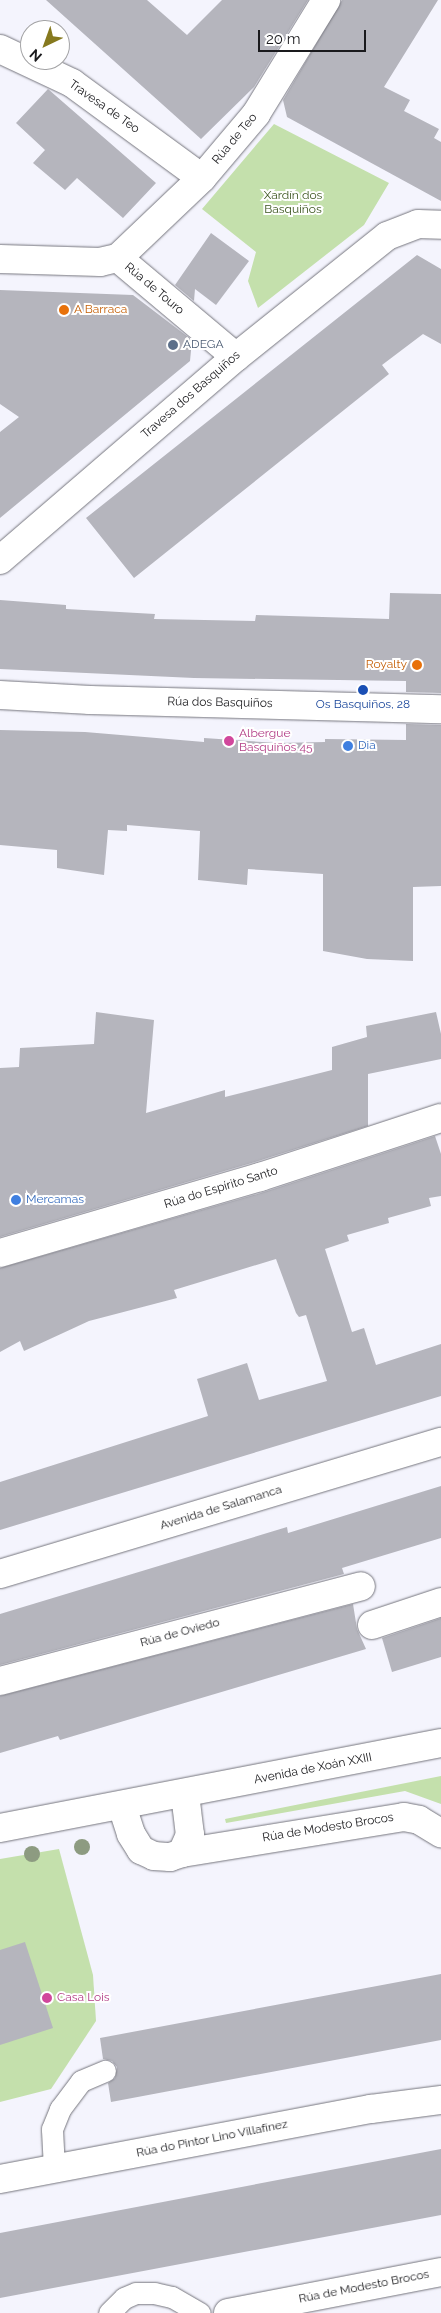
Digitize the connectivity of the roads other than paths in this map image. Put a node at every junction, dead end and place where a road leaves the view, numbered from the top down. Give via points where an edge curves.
1 (326, 0) edge
2 (0, 48) edge
3 (202, 178) junction
4 (441, 225) edge
5 (118, 258) junction
6 (0, 259) edge
7 (236, 357) junction
8 (0, 560) edge
9 (0, 694) edge
10 (441, 709) edge
11 (441, 1118) edge
12 (0, 1253) edge
13 (441, 1442) edge
14 (0, 1574) edge
15 (361, 1586) dead end
16 (441, 1602) edge
17 (372, 1625) dead end
18 (0, 1681) edge
19 (441, 1743) edge
20 (185, 1794) junction
21 (122, 1806) junction
22 (0, 1828) edge
23 (441, 1833) edge
24 (194, 1845) junction
25 (105, 2071) dead end
26 (435, 2098) edge
27 (54, 2168) junction
28 (0, 2178) edge
29 (441, 2272) edge
30 (109, 2313) edge
31 (200, 2313) edge
32 (228, 2313) edge

1 - 3 street, Rúa de Teo via 261,107
2 - 3 street, Travesa de Teo via 72,83
3 - 5 street, Rúa de Teo
4 - 7 street, Travesa dos Basquiños via 418,224 387,236
5 - 6 street, Rúa de Touro via 100,262
5 - 7 street, Rúa de Touro
7 - 8 street, Travesa dos Basquiños
9 - 10 street, Rúa dos Basquiños via 90,700
11 - 12 street, Rúa do Espírito Santo via 260,1177
13 - 14 street, Avenida de Salamanca
15 - 18 street, Rúa de Oviedo
16 - 17 street
19 - 20 street, Avenida de Xoán XXIII
20 - 21 street, Avenida de Xoán XXIII
20 - 24 street
21 - 22 street, Avenida de Xoán XXIII
21 - 24 street via 131,1834 141,1850 154,1856 170,1857
23 - 24 street, Rúa de Modesto Brocos via 419,1820 404,1817
25 - 27 lane via 80,2081 60,2109 52,2129
26 - 27 street, Rúa do Pintor Lino Villafínez
27 - 28 street, Rúa do Pintor Lino Villafínez
29 - 32 street, Rúa de Modesto Brocos
30 - 31 lane via 124,2298 136,2293 154,2293 172,2297

